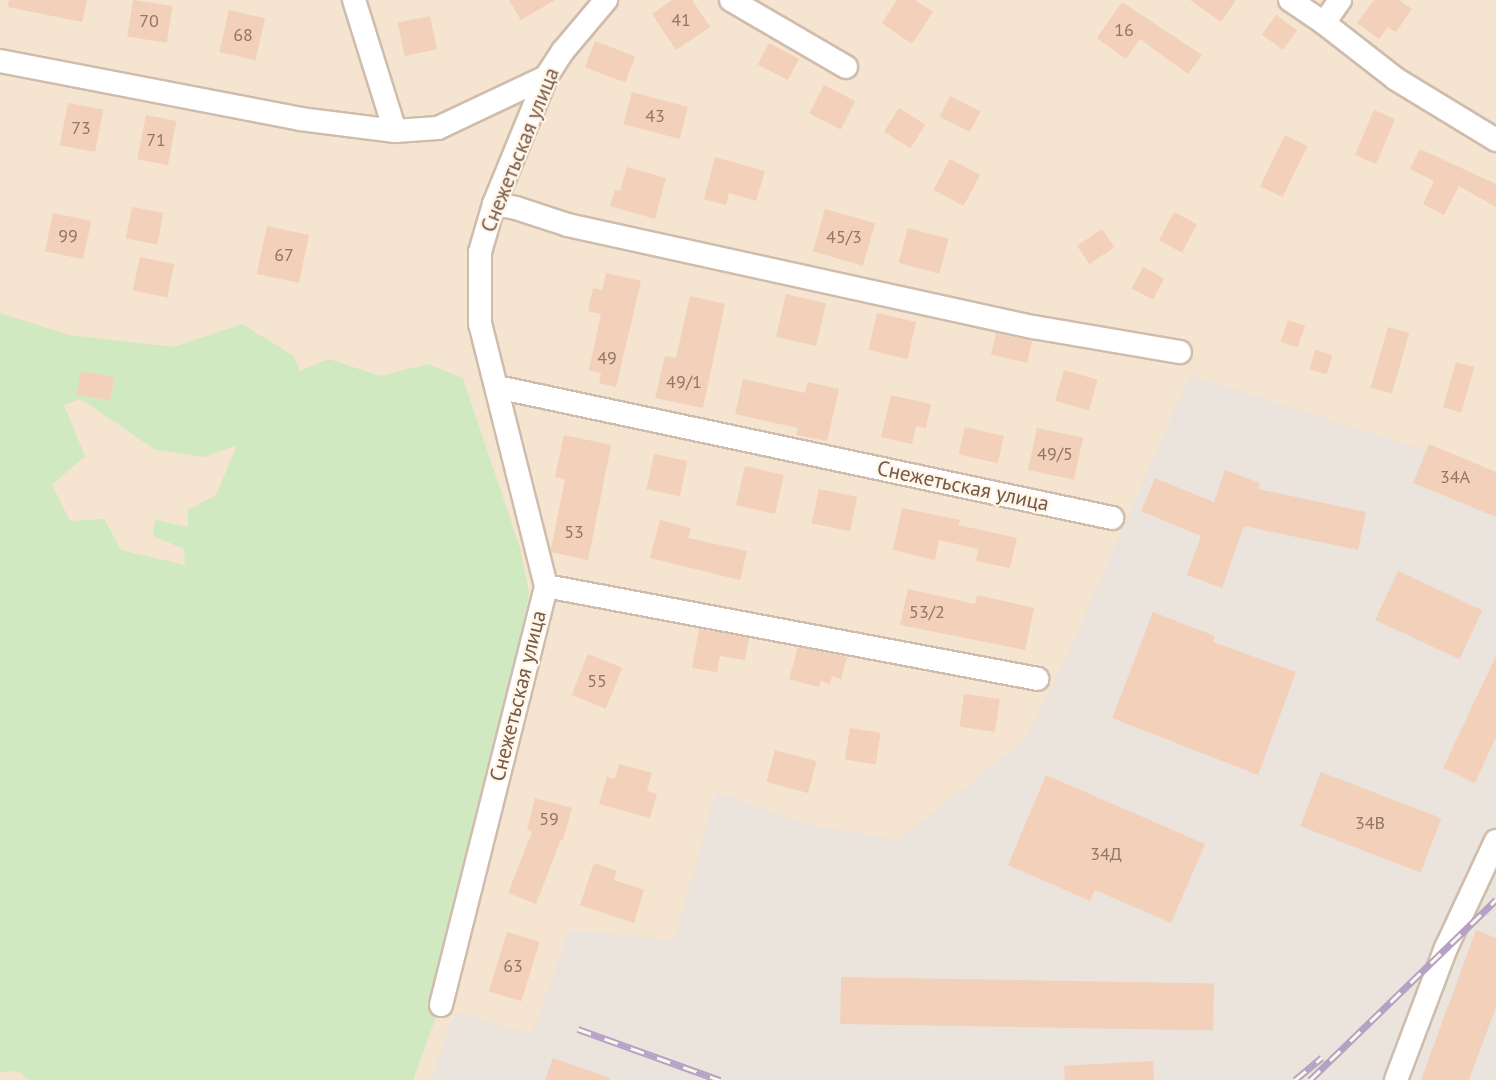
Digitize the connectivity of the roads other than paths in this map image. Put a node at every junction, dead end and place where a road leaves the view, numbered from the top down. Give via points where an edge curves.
1 (354, 0) edge
2 (731, 0) edge
3 (1290, 0) edge
4 (1340, 0) edge
5 (600, 2) edge
6 (1324, 22) junction
7 (0, 61) edge
8 (846, 67) dead end
9 (546, 77) junction
10 (395, 131) junction
11 (1496, 140) edge
12 (494, 204) junction
13 (1180, 352) dead end
14 (497, 387) junction
15 (1112, 518) dead end
16 (546, 586) junction
17 (1037, 679) dead end
18 (1496, 841) edge
19 (441, 1005) dead end
20 (1396, 1080) edge

1 - 10 street
2 - 8 street
3 - 6 street
4 - 6 street
5 - 9 street, Снежетьская улица
6 - 11 street via 1396,79
7 - 10 street via 300,119
9 - 10 street via 438,128
9 - 12 street, Снежетьская улица
12 - 13 street via 568,225 1033,327
12 - 14 street, Снежетьская улица via 480,252 480,324
14 - 15 street, Снежетьская улица
14 - 16 street, Снежетьская улица
16 - 17 street
16 - 19 street, Снежетьская улица
18 - 20 street via 1446,948

